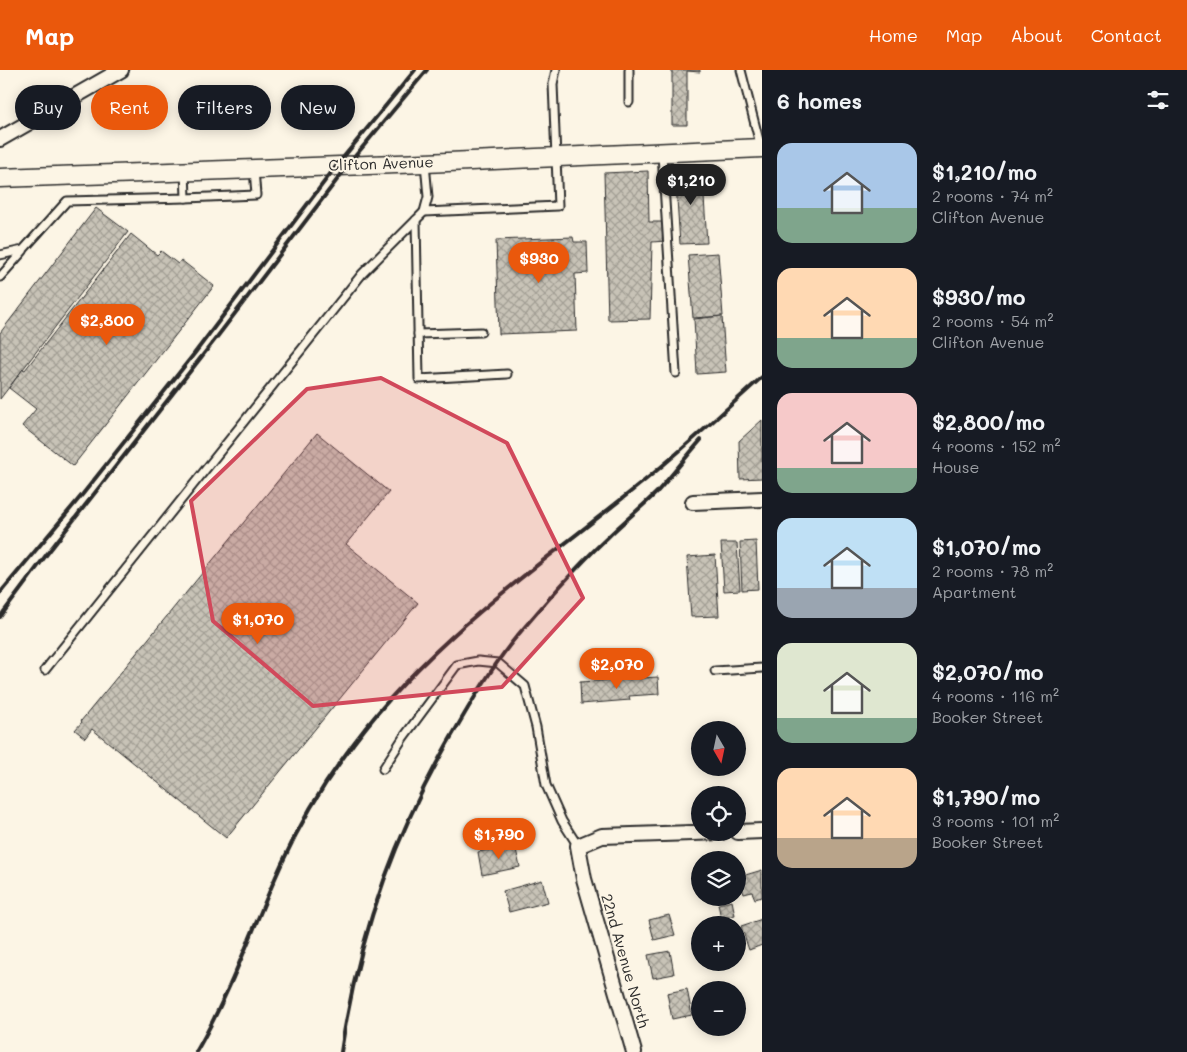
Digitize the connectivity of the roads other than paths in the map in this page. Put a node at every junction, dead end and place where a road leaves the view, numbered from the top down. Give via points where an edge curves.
1 (121, 70) edge
2 (556, 70) edge
3 (629, 70) edge
4 (741, 70) edge
5 (629, 102) dead end
6 (0, 139) edge
7 (762, 148) edge
8 (662, 153) junction
9 (556, 157) junction
10 (425, 163) junction
11 (254, 168) junction
12 (185, 171) junction
13 (0, 178) edge
14 (186, 198) junction
15 (424, 212) junction
16 (416, 220) junction
17 (23, 250) junction
18 (0, 256) edge
19 (0, 277) edge
20 (481, 332) dead end
21 (418, 334) junction
22 (676, 373) dead end
23 (507, 374) dead end
24 (762, 498) edge
25 (693, 502) dead end
26 (762, 668) edge
27 (45, 670) dead end
28 (714, 671) dead end
29 (383, 769) dead end
30 (762, 831) edge
31 (746, 832) edge
32 (691, 833) edge
33 (578, 846) junction
34 (634, 1052) edge

1 - 6 street
2 - 9 lane via 553,84
3 - 5 lane
4 - 7 lane
7 - 8 street, Clifton Avenue
8 - 9 street, Clifton Avenue
8 - 22 lane
9 - 10 street, Clifton Avenue
9 - 15 lane via 558,206
10 - 11 street, Clifton Avenue
10 - 15 lane via 428,197
11 - 12 street, Clifton Avenue
11 - 14 lane via 256,195
12 - 13 street, Clifton Avenue
12 - 14 lane
14 - 17 lane via 66,201
15 - 16 lane
16 - 21 lane
16 - 27 lane via 362,274
17 - 18 lane
17 - 19 lane
20 - 21 lane
21 - 23 lane via 419,379
24 - 25 street
26 - 28 lane
29 - 33 lane via 457,665 478,661 498,663 525,686 546,784 562,821
30 - 31 street
32 - 33 street via 602,836
33 - 34 street, 22nd Avenue North via 584,879

